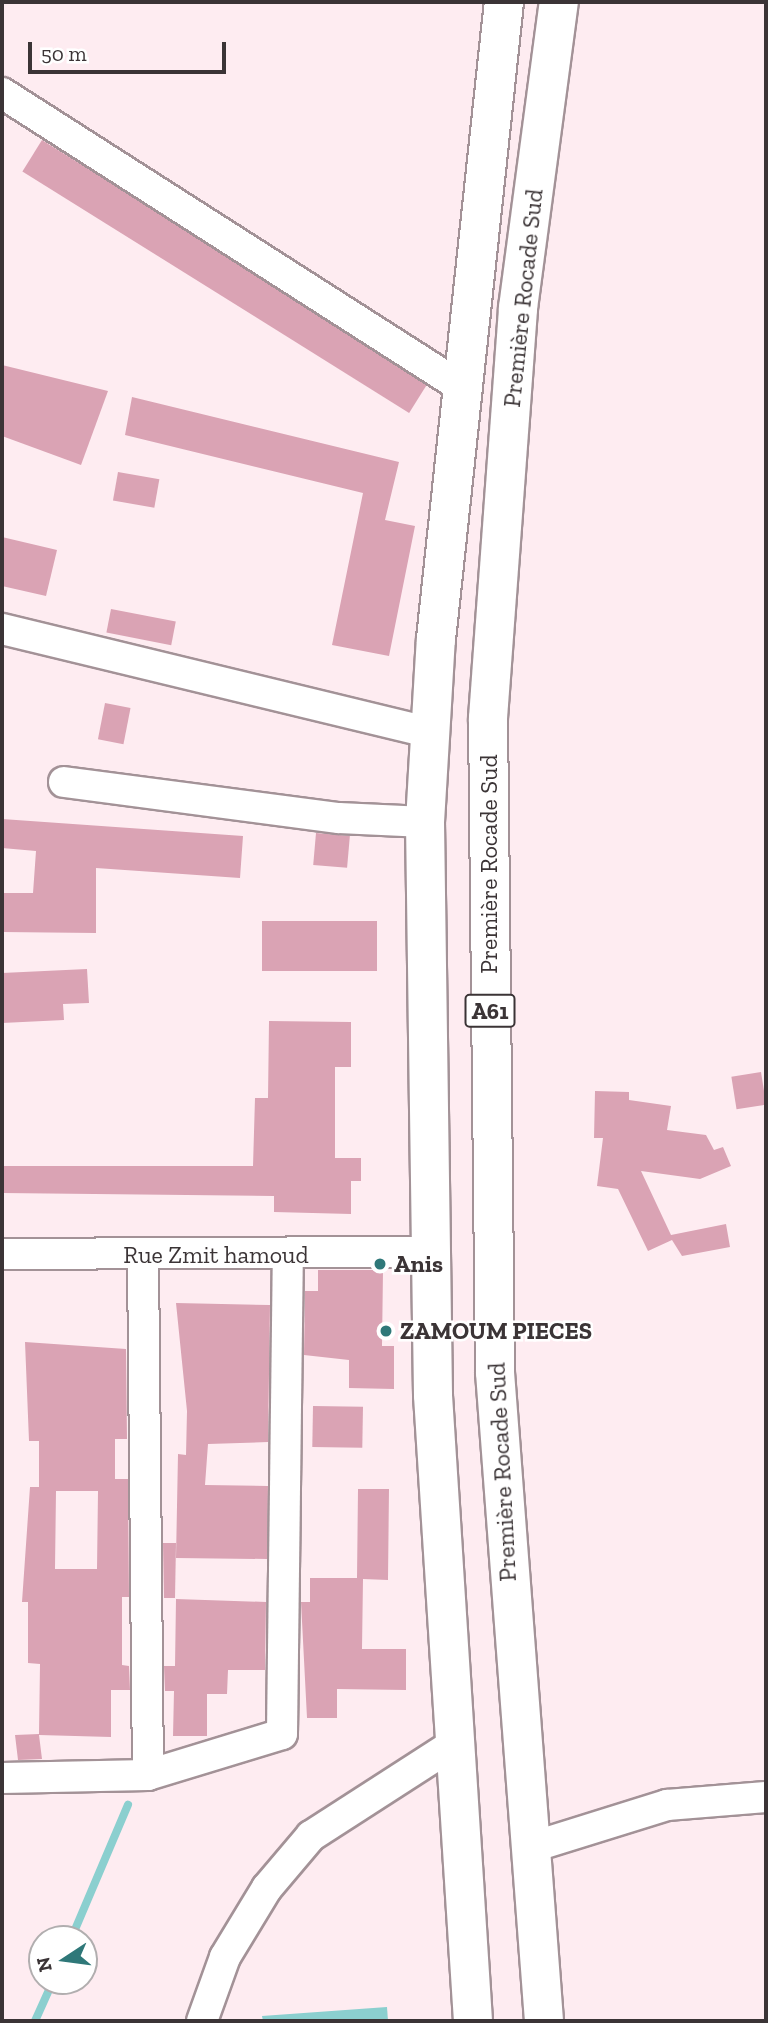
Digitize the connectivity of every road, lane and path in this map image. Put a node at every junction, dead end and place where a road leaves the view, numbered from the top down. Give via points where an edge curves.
1 (504, 2) edge
2 (559, 2) edge
3 (2, 93) edge
4 (460, 386) junction
5 (2, 629) edge
6 (432, 733) junction
7 (64, 782) dead end
8 (425, 822) junction
9 (430, 1252) junction
10 (2, 1254) edge
11 (143, 1256) junction
12 (288, 1256) junction
13 (452, 1745) junction
14 (148, 1775) junction
15 (2, 1778) edge
16 (766, 1797) edge
17 (529, 1847) junction
18 (202, 2021) edge
19 (473, 2021) edge
20 (544, 2021) edge

1 - 4 highway
2 - 17 highway, Première Rocade Sud / A61 via 518,308 488,719 495,1371
3 - 4 street
4 - 6 highway
5 - 6 street
6 - 8 highway
7 - 8 street via 339,818
8 - 9 highway
9 - 12 street, Rue Zmit hamoud
9 - 13 highway
10 - 11 street, Rue Zmit hamoud
11 - 12 street, Rue Zmit hamoud
11 - 14 street
12 - 14 street via 282,1734
13 - 18 street via 311,1836 267,1888 225,1957
13 - 19 highway
14 - 15 street
16 - 17 street via 667,1805
17 - 20 highway, Première Rocade Sud / A61

